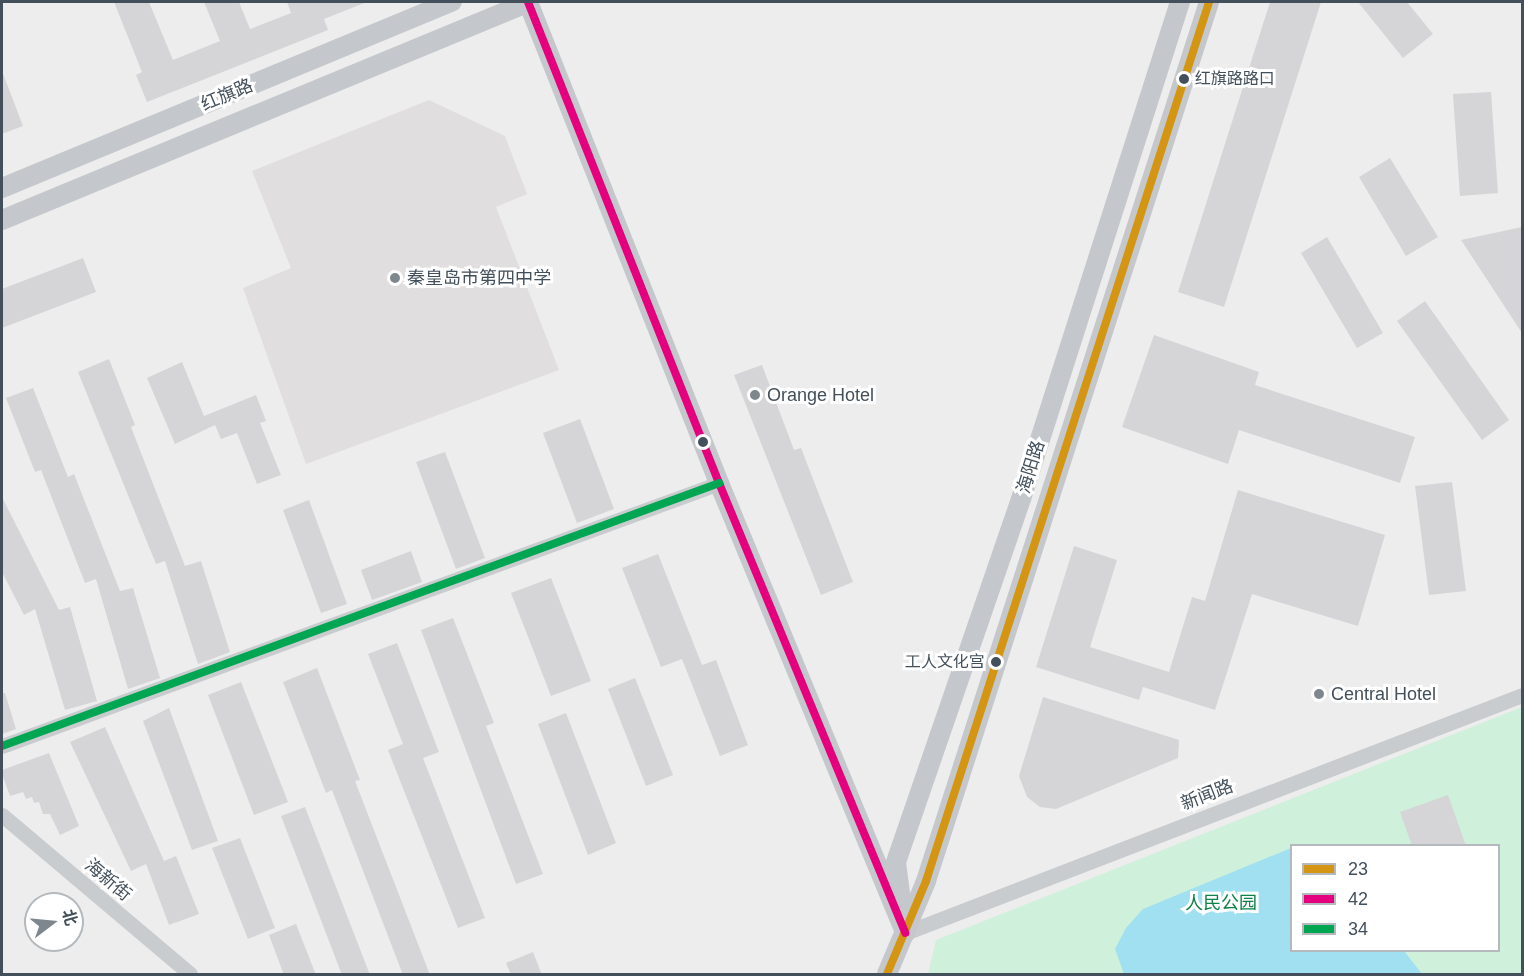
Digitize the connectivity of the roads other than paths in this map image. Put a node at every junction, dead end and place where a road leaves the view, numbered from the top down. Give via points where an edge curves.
1 (452, 2) edge
2 (528, 2) edge
3 (1180, 2) edge
4 (1209, 2) edge
5 (2, 188) edge
6 (2, 220) edge
7 (719, 483) junction
8 (1522, 694) edge
9 (2, 746) edge
10 (2, 815) edge
11 (904, 933) junction
12 (190, 975) edge
13 (888, 975) edge

1 - 5 main road, 红旗路
2 - 6 main road
2 - 7 main road
3 - 11 main road, 海阳路 via 1021,498 896,862
4 - 11 main road, 海阳路 via 926,881
7 - 9 street
7 - 11 main road
8 - 11 street, 新闻路
10 - 12 street, 海新街
11 - 13 main road, 海阳路

